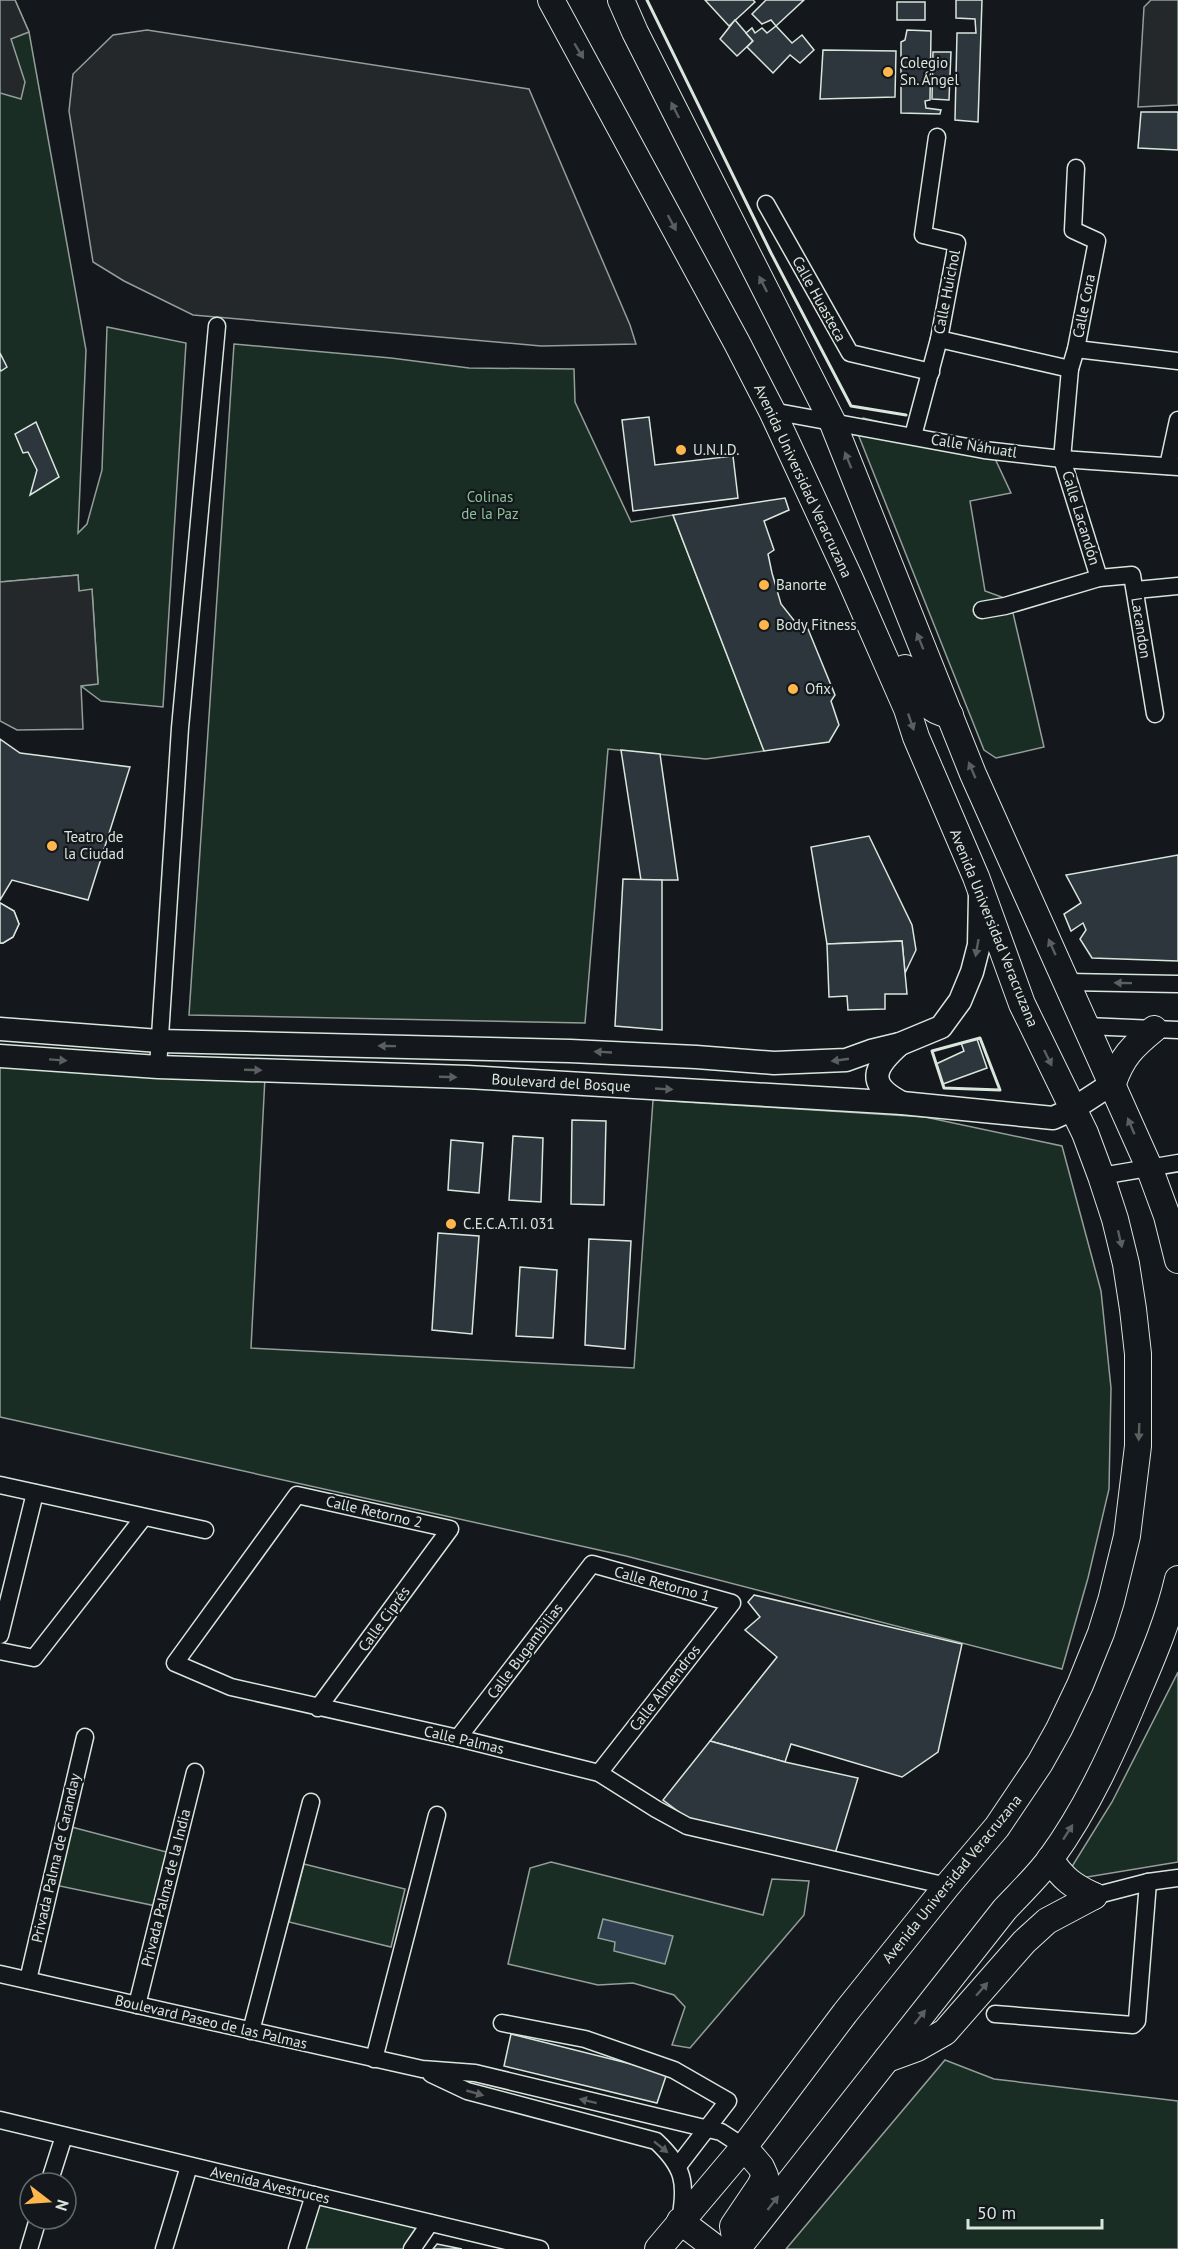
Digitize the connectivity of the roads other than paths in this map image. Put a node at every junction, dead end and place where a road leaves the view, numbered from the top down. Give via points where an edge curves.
1 (550, 0) edge
2 (621, 0) edge
3 (938, 137) dead end
4 (1076, 168) dead end
5 (766, 204) dead end
6 (217, 326) dead end
7 (939, 339) junction
8 (1076, 349) junction
9 (1178, 362) edge
10 (1070, 369) junction
11 (931, 372) junction
12 (772, 411) junction
13 (1178, 420) edge
14 (832, 421) junction
15 (913, 436) junction
16 (1062, 459) junction
17 (1173, 467) edge
18 (1099, 578) junction
19 (1178, 586) edge
20 (1136, 590) junction
21 (982, 610) dead end
22 (880, 650) junction
23 (1155, 714) dead end
24 (950, 715) junction
25 (980, 890) junction
26 (1068, 982) junction
27 (1178, 984) edge
28 (1087, 1026) junction
29 (0, 1029) edge
30 (1166, 1030) edge
31 (159, 1041) junction
32 (900, 1044) junction
33 (0, 1056) edge
34 (158, 1066) junction
35 (1113, 1083) junction
36 (902, 1103) junction
37 (1073, 1109) junction
38 (1178, 1163) edge
39 (1149, 1167) junction
40 (1101, 1176) junction
41 (1172, 1214) edge
42 (1178, 1260) edge
43 (0, 1485) edge
44 (35, 1493) junction
45 (297, 1495) joint
46 (143, 1518) junction
47 (450, 1529) joint
48 (205, 1530) dead end
49 (592, 1564) joint
50 (1178, 1579) edge
51 (732, 1603) joint
52 (1178, 1619) edge
53 (0, 1635) edge
54 (1156, 1648) junction
55 (0, 1651) edge
56 (318, 1708) junction
57 (85, 1737) dead end
58 (458, 1738) junction
59 (195, 1772) dead end
60 (599, 1773) junction
61 (311, 1802) dead end
62 (437, 1815) dead end
63 (1050, 1859) junction
64 (1178, 1878) edge
65 (1148, 1882) junction
66 (947, 1886) junction
67 (1094, 1896) junction
68 (0, 1974) edge
69 (28, 1980) junction
70 (137, 2005) junction
71 (995, 2014) dead end
72 (502, 2023) dead end
73 (251, 2031) junction
74 (374, 2059) junction
75 (887, 2060) junction
76 (422, 2069) junction
77 (0, 2121) edge
78 (705, 2129) junction
79 (64, 2136) junction
80 (744, 2146) junction
81 (189, 2166) junction
82 (678, 2166) junction
83 (53, 2171) edge
84 (314, 2195) junction
85 (680, 2222) junction
86 (430, 2223) junction
87 (34, 2231) edge
88 (731, 2248) edge
89 (29, 2249) edge
90 (164, 2249) edge
91 (297, 2249) edge
92 (412, 2249) edge
93 (540, 2249) edge
94 (658, 2249) edge

1 -> 12 main road, Avenida Universidad Veracruzana
14 -> 2 main road
3 - 7 street, Calle Huichol via 923,235 957,243
4 - 8 street, Calle Cora via 1073,230 1097,241
5 - 11 street, Calle Huasteca via 850,353
6 - 31 street via 180,728
7 - 10 street
7 - 11 street, Calle Huichol
8 - 9 street
8 - 10 street, Calle Cora
10 - 16 street, Calle Cora
11 - 15 street, Calle Huichol
12 - 14 street, Calle Náhuatl
12 - 22 main road, Avenida Universidad Veracruzana
13 - 17 street
14 - 15 street, Calle Náhuatl
24 -> 14 main road
15 - 16 street, Calle Náhuatl via 984,450
16 - 17 street, Calle Náhuatl
16 - 18 street, Calle Lacandón
18 - 20 street, Lacandon via 1132,575
18 - 21 street
19 - 20 street
20 - 23 street, Lacandon
22 - 24 main road via 898,656 929,708
22 -> 25 main road, Avenida Universidad Veracruzana
26 -> 24 main road
25 -> 32 main road, Boulevard del Bosque via 979,945 960,1001 942,1027
25 -> 37 main road, Avenida Universidad Veracruzana via 1022,1004
27 -> 26 street
26 - 28 main road
28 - 30 street
28 - 35 main road
29 - 31 main road, Boulevard del Bosque
30 - 35 main road via 1131,1047
32 -> 31 main road, Boulevard del Bosque via 846,1060 774,1063 570,1051
31 - 34 street
32 - 36 main road via 880,1063 877,1075 886,1094
33 -> 34 main road, Boulevard del Bosque
34 -> 36 main road, Boulevard del Bosque via 467,1077
35 - 37 main road, Boulevard del Bosque
39 -> 35 main road
36 - 37 main road, Boulevard del Bosque via 1053,1118
37 - 40 main road, Avenida Universidad Veracruzana
38 - 39 street
39 - 40 street
39 - 41 main road
40 -> 66 main road, Avenida Universidad Veracruzana via 1126,1264 1138,1354 1138,1446 1127,1536 1101,1633 1059,1729 1014,1803
41 - 42 main road
43 - 44 street
44 - 46 street
44 - 53 street
45 - 47 street, Calle Retorno 2
45 - 56 street, Calle Palmas via 175,1663 231,1687
46 - 48 street
46 - 55 street via 34,1658
47 - 56 street, Calle Ciprés
49 - 51 street, Calle Retorno 1
49 - 58 street, Calle Bugambilias
50 - 54 main road
51 - 60 street, Calle Almendros
52 - 54 main road
63 -> 54 main road via 1081,1812 1119,1737
56 - 58 street, Calle Palmas
57 - 69 street, Privada Palma de Caranday
58 - 60 street, Calle Palmas
59 - 70 street, Privada Palma de la India
60 - 66 street, Calle Palmas via 687,1826
61 - 73 street
62 - 74 street
63 - 67 main road via 1073,1886
75 -> 63 main road via 1005,1909
64 - 65 street
65 - 67 street
65 - 71 street via 1137,2021 1133,2025
66 - 80 main road, Avenida Universidad Veracruzana
75 -> 67 main road via 945,2032 1047,1921
68 - 69 street, Boulevard Paseo de las Palmas
69 - 70 street, Boulevard Paseo de las Palmas
70 - 73 street, Boulevard Paseo de las Palmas
72 - 78 street via 585,2038 674,2070 728,2101
73 - 74 street, Boulevard Paseo de las Palmas
74 - 76 street, Boulevard Paseo de las Palmas
88 -> 75 main road
78 -> 76 street, Boulevard Paseo de las Palmas via 475,2073
76 -> 82 street, Boulevard Paseo de las Palmas via 467,2091 656,2141
77 - 79 street, Avenida Avestruces
78 - 80 street, Boulevard Paseo de las Palmas via 721,2132
78 - 82 street
79 - 81 street, Avenida Avestruces
79 - 83 street
80 - 85 main road, Avenida Universidad Veracruzana
80 - 88 main road via 765,2176 733,2226
81 - 84 street, Avenida Avestruces
81 - 90 street
82 - 85 street, Boulevard Paseo de las Palmas via 684,2181
84 - 86 street, Avenida Avestruces
84 - 91 street
85 - 88 main road
85 - 94 main road, Avenida Universidad Veracruzana
86 - 92 street
86 - 93 street, Avenida Avestruces
87 - 89 street

